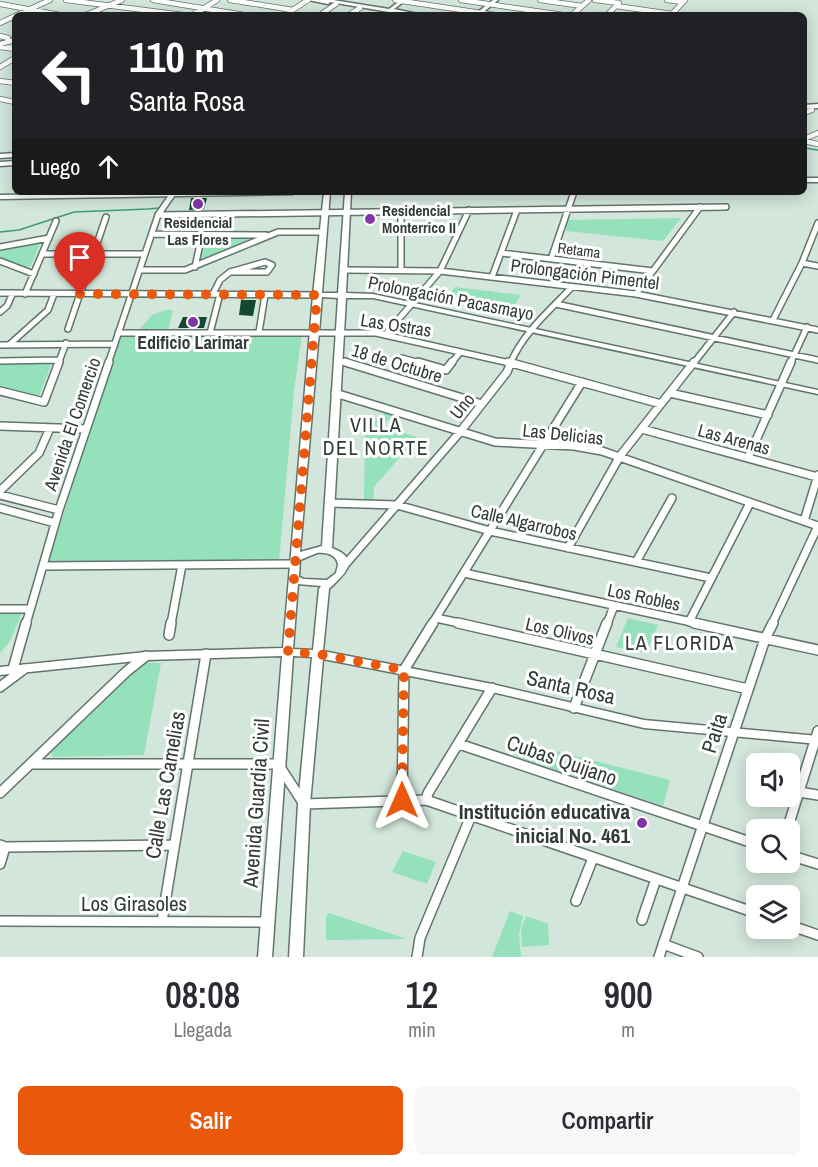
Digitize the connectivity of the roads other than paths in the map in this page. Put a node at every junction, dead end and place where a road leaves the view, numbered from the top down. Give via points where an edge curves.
1 (50, 0) edge
2 (66, 0) edge
3 (122, 0) edge
4 (153, 0) edge
5 (217, 0) edge
6 (230, 0) edge
7 (309, 0) edge
8 (324, 0) edge
9 (395, 0) edge
10 (461, 0) edge
11 (496, 0) edge
12 (540, 0) edge
13 (589, 0) edge
14 (595, 0) edge
15 (667, 0) edge
16 (404, 1) edge
17 (684, 1) edge
18 (0, 4) edge
19 (336, 4) junction
20 (490, 4) junction
21 (617, 5) junction
22 (582, 6) junction
23 (107, 7) junction
24 (203, 8) junction
25 (360, 8) junction
26 (29, 10) junction
27 (293, 10) junction
28 (24, 12) edge
29 (41, 12) edge
30 (94, 12) edge
31 (154, 12) edge
32 (197, 12) edge
33 (226, 12) edge
34 (290, 12) edge
35 (324, 12) edge
36 (354, 12) edge
37 (387, 12) edge
38 (467, 12) edge
39 (480, 12) edge
40 (543, 12) edge
41 (575, 12) edge
42 (610, 12) edge
43 (660, 12) edge
44 (0, 60) edge
45 (12, 60) edge
46 (9, 62) junction
47 (0, 67) edge
48 (172, 195) edge
49 (327, 195) edge
50 (348, 195) edge
51 (573, 195) edge
52 (700, 207) junction
53 (726, 207) dead end
54 (569, 209) junction
55 (469, 210) junction
56 (517, 210) junction
57 (401, 211) junction
58 (347, 212) junction
59 (326, 213) junction
60 (158, 215) junction
61 (106, 217) dead end
62 (56, 221) dead end
63 (818, 223) edge
64 (323, 232) junction
65 (152, 234) junction
66 (202, 235) junction
67 (271, 235) junction
68 (49, 238) junction
69 (0, 247) edge
70 (501, 253) junction
71 (42, 254) junction
72 (93, 254) junction
73 (145, 254) junction
74 (551, 259) junction
75 (0, 261) edge
76 (802, 263) junction
77 (818, 266) edge
78 (195, 267) junction
79 (140, 270) junction
80 (345, 270) junction
81 (401, 270) junction
82 (440, 271) junction
83 (653, 271) junction
84 (229, 272) junction
85 (34, 274) junction
86 (492, 277) junction
87 (572, 287) junction
88 (0, 293) edge
89 (14, 293) junction
90 (26, 294) junction
91 (54, 294) junction
92 (80, 294) junction
93 (132, 294) junction
94 (216, 294) junction
95 (636, 294) junction
96 (265, 295) junction
97 (317, 295) junction
98 (343, 295) junction
99 (412, 304) junction
100 (556, 304) junction
101 (0, 312) edge
102 (734, 312) junction
103 (773, 320) junction
104 (807, 327) junction
105 (68, 329) dead end
106 (531, 330) junction
107 (818, 330) edge
108 (259, 332) junction
109 (314, 332) junction
110 (339, 332) junction
111 (118, 333) junction
112 (210, 333) junction
113 (385, 335) junction
114 (714, 338) junction
115 (66, 343) junction
116 (10, 344) junction
117 (115, 344) junction
118 (0, 345) edge
119 (460, 352) junction
120 (795, 355) junction
121 (402, 358) dead end
122 (58, 360) junction
123 (337, 360) junction
124 (818, 360) edge
125 (0, 361) edge
126 (511, 363) junction
127 (692, 364) junction
128 (582, 382) junction
129 (782, 384) junction
130 (0, 391) edge
131 (818, 392) edge
132 (336, 393) junction
133 (670, 393) junction
134 (482, 404) junction
135 (661, 404) junction
136 (768, 415) junction
137 (0, 427) edge
138 (50, 428) junction
139 (86, 429) junction
140 (642, 429) junction
141 (460, 432) junction
142 (543, 445) junction
143 (620, 456) junction
144 (748, 458) junction
145 (818, 476) edge
146 (0, 493) edge
147 (672, 498) dead end
148 (329, 503) junction
149 (750, 503) junction
150 (397, 505) junction
151 (0, 508) edge
152 (59, 510) junction
153 (804, 521) junction
154 (55, 523) junction
155 (818, 526) edge
156 (490, 531) junction
157 (568, 548) junction
158 (327, 550) junction
159 (294, 561) junction
160 (636, 562) junction
161 (182, 565) junction
162 (43, 566) junction
163 (344, 566) junction
164 (464, 573) junction
165 (293, 578) junction
166 (711, 578) junction
167 (328, 583) junction
168 (614, 606) junction
169 (0, 609) edge
170 (30, 609) junction
171 (436, 618) junction
172 (689, 622) junction
173 (169, 635) dead end
174 (765, 639) junction
175 (818, 650) edge
176 (288, 652) junction
177 (206, 654) junction
178 (318, 654) junction
179 (595, 654) junction
180 (146, 656) junction
181 (26, 667) junction
182 (13, 669) junction
183 (404, 670) junction
184 (0, 671) edge
185 (0, 687) edge
186 (492, 688) junction
187 (748, 689) junction
188 (574, 708) junction
189 (734, 732) junction
190 (817, 737) edge
191 (459, 744) junction
192 (187, 763) junction
193 (30, 764) junction
194 (278, 764) junction
195 (800, 789) edge
196 (800, 792) edge
197 (0, 793) edge
198 (818, 795) edge
199 (402, 800) junction
200 (426, 800) junction
201 (304, 804) junction
202 (471, 816) junction
203 (702, 827) junction
204 (746, 841) edge
205 (173, 845) junction
206 (2, 846) edge
207 (593, 858) junction
208 (800, 858) edge
209 (0, 864) edge
210 (818, 864) edge
211 (656, 879) junction
212 (682, 888) junction
213 (576, 901) dead end
214 (746, 910) edge
215 (642, 920) dead end
216 (0, 921) edge
217 (162, 921) junction
218 (267, 922) junction
219 (800, 929) edge
220 (818, 935) edge
221 (663, 944) junction
222 (265, 957) edge
223 (296, 957) edge
224 (417, 957) edge
225 (659, 957) edge
226 (698, 957) edge

1 - 26 street
2 - 23 street
3 - 23 street
4 - 24 street
5 - 24 street
6 - 27 street
7 - 19 main road
7 - 27 street
8 - 37 main road
9 - 16 street
10 - 20 street
11 - 20 main road
12 - 22 street
13 - 22 street
14 - 21 street
15 - 17 street
16 - 37 main road
16 - 38 street
18 - 26 street
19 - 25 main road
19 - 35 street
20 - 39 main road
20 - 40 street
21 - 42 street
21 - 43 street
22 - 41 street
23 - 30 street
23 - 31 street
24 - 32 street
24 - 33 street
25 - 36 street
25 - 37 main road
26 - 28 street
26 - 29 street
27 - 34 street
44 - 46 street
45 - 46 street
46 - 47 street
48 - 60 street, Avenida El Comercio
49 - 59 main road
50 - 58 main road
51 - 54 street
52 - 53 street
52 - 54 street
52 - 83 street
54 - 56 street
54 - 74 street
55 - 56 street
55 - 57 street
55 - 82 street
56 - 70 street
57 - 58 street
57 - 81 street
58 - 59 street
58 - 80 main road
59 - 60 street
59 - 64 main road
60 - 65 street, Avenida El Comercio
61 - 72 street
62 - 68 street
63 - 76 street
64 - 67 street
64 - 97 main road
65 - 66 street
65 - 73 street, Avenida El Comercio
66 - 67 street
66 - 78 street
67 - 78 street
68 - 69 street
68 - 71 street
70 - 74 street, Retama
70 - 86 street
71 - 72 street
71 - 85 street
72 - 73 street
72 - 92 street
73 - 79 street, Avenida El Comercio
74 - 83 street, Retama
75 - 85 street
76 - 77 street
76 - 103 street
78 - 79 street
79 - 93 street, Avenida El Comercio
80 - 81 street, Prolongación Pimentel
80 - 98 main road
81 - 82 street, Prolongación Pimentel
82 - 86 street, Prolongación Pimentel
82 - 99 street
83 - 95 street
84 - 84 street via 267,272 272,265 265,262
84 - 94 street via 216,285
85 - 90 street
86 - 87 street, Prolongación Pimentel
87 - 95 street, Prolongación Pimentel
87 - 100 street, Uno
88 - 89 street, Prolongación Pacasmayo
89 - 90 street, Prolongación Pacasmayo
89 - 101 street
90 - 91 street, Prolongación Pacasmayo
91 - 92 street, Prolongación Pacasmayo
91 - 116 street via 48,310
92 - 93 street, Prolongación Pacasmayo
92 - 105 street
93 - 94 street, Prolongación Pacasmayo
93 - 111 street, Avenida El Comercio
94 - 96 street, Prolongación Pacasmayo
94 - 112 street
95 - 102 street, Prolongación Pimentel
96 - 97 street, Prolongación Pacasmayo
96 - 108 street
97 - 98 main road, Prolongación Pacasmayo
97 - 109 main road
98 - 99 main road, Prolongación Pacasmayo via 367,295
98 - 110 main road
99 - 106 main road, Prolongación Pacasmayo
99 - 113 street
100 - 106 street, Uno
100 - 114 street
102 - 103 street, Prolongación Pimentel
102 - 114 street
103 - 104 street, Prolongación Pimentel
104 - 107 street, Prolongación Pimentel
104 - 120 street
106 - 126 street, Uno
106 - 127 main road, Prolongación Pacasmayo
108 - 109 street, Las Ostras
108 - 112 street, Las Ostras
109 - 110 street, Las Ostras
109 - 159 main road
110 - 113 street, Las Ostras
110 - 123 main road
111 - 112 street, Las Ostras
111 - 117 street, Avenida El Comercio
113 - 119 street, Las Ostras
114 - 120 street
114 - 127 street
115 - 116 street
115 - 117 street
115 - 122 street
116 - 118 street
117 - 139 street, Avenida El Comercio
119 - 121 street via 446,370
119 - 126 street, Las Ostras
120 - 124 street
120 - 129 street
122 - 125 street
122 - 130 street via 44,402
123 - 132 main road
123 - 134 street, 18 de Octubre
126 - 128 street, Las Ostras
126 - 134 street, Uno
127 - 129 main road, Prolongación Pacasmayo
127 - 133 street
128 - 135 street, Las Ostras
128 - 142 street
129 - 131 main road, Prolongación Pacasmayo
129 - 136 street
132 - 141 street, Las Delicias
132 - 148 main road
133 - 135 street
133 - 136 street
134 - 141 street, Uno
135 - 140 street
136 - 144 street
137 - 138 street
138 - 139 street
138 - 146 street via 39,453
139 - 152 street, Avenida El Comercio
140 - 143 street
140 - 144 street, Las Arenas
141 - 142 street, Las Delicias via 495,442
141 - 150 street, Uno
142 - 143 street, Las Delicias via 581,447
142 - 156 street
143 - 149 street, Las Delicias
143 - 157 street
144 - 145 street, Las Arenas
145 - 153 street
146 - 152 street
147 - 160 street
148 - 150 street, Calle Algarrobos
148 - 158 main road
149 - 153 street, Las Delicias
149 - 166 street
150 - 156 street, Calle Algarrobos
150 - 163 street, Uno
151 - 154 street
152 - 154 street, Avenida El Comercio
153 - 155 street, Las Delicias
154 - 162 street, Avenida El Comercio
155 - 174 street, Paita
156 - 157 street, Calle Algarrobos
156 - 164 street
157 - 160 street, Calle Algarrobos
158 - 159 main road via 306,552
158 - 163 main road via 336,553
159 - 161 street
159 - 165 main road
160 - 166 street, Calle Algarrobos
161 - 162 street
161 - 173 street
162 - 170 street, Avenida El Comercio
163 - 167 main road
164 - 168 street, Los Robles
164 - 171 street
165 - 167 main road
165 - 176 main road, Avenida Guardia Civil
166 - 172 street
167 - 178 main road via 324,589
168 - 172 street, Los Robles
168 - 179 street
169 - 170 street
170 - 182 street, Avenida El Comercio
171 - 179 street, Los Olivos
171 - 183 street
172 - 174 street, Los Robles
174 - 175 street, Los Robles
174 - 187 street, Paita
176 - 177 main road, Santa Rosa
176 - 178 main road, Santa Rosa
176 - 194 main road, Avenida Guardia Civil
177 - 180 main road, Santa Rosa
177 - 192 street, Calle Las Camelias
178 - 183 main road, Santa Rosa
178 - 201 main road
179 - 187 street, Los Olivos
179 - 188 street
180 - 181 main road, Santa Rosa
180 - 193 street
181 - 182 main road, Santa Rosa
181 - 185 street
182 - 184 main road, Santa Rosa
183 - 186 main road, Santa Rosa
183 - 199 street
186 - 188 main road, Santa Rosa
186 - 191 street
187 - 189 street, Paita
188 - 189 main road, Santa Rosa via 644,724
189 - 190 main road, Santa Rosa
189 - 203 street, Paita
190 - 195 street
191 - 200 street
191 - 203 street, Cubas Quijano
192 - 193 street
192 - 194 street
192 - 205 street, Calle Las Camelias
193 - 197 street
194 - 201 street via 289,775
194 - 218 main road, Avenida Guardia Civil
196 - 198 street
199 - 200 street
199 - 201 street
200 - 202 street
201 - 223 main road
202 - 207 street
202 - 224 street via 420,938
203 - 204 street, Cubas Quijano
203 - 212 street, Paita
205 - 206 street
205 - 217 street, Calle Las Camelias
206 - 209 street
207 - 211 street
207 - 213 street
208 - 210 street
211 - 212 street
211 - 215 street
212 - 214 street
212 - 221 street, Paita
216 - 217 street, Los Girasoles
217 - 218 street, Los Girasoles
218 - 222 main road, Avenida Guardia Civil
219 - 220 street
221 - 225 street, Paita
221 - 226 street

